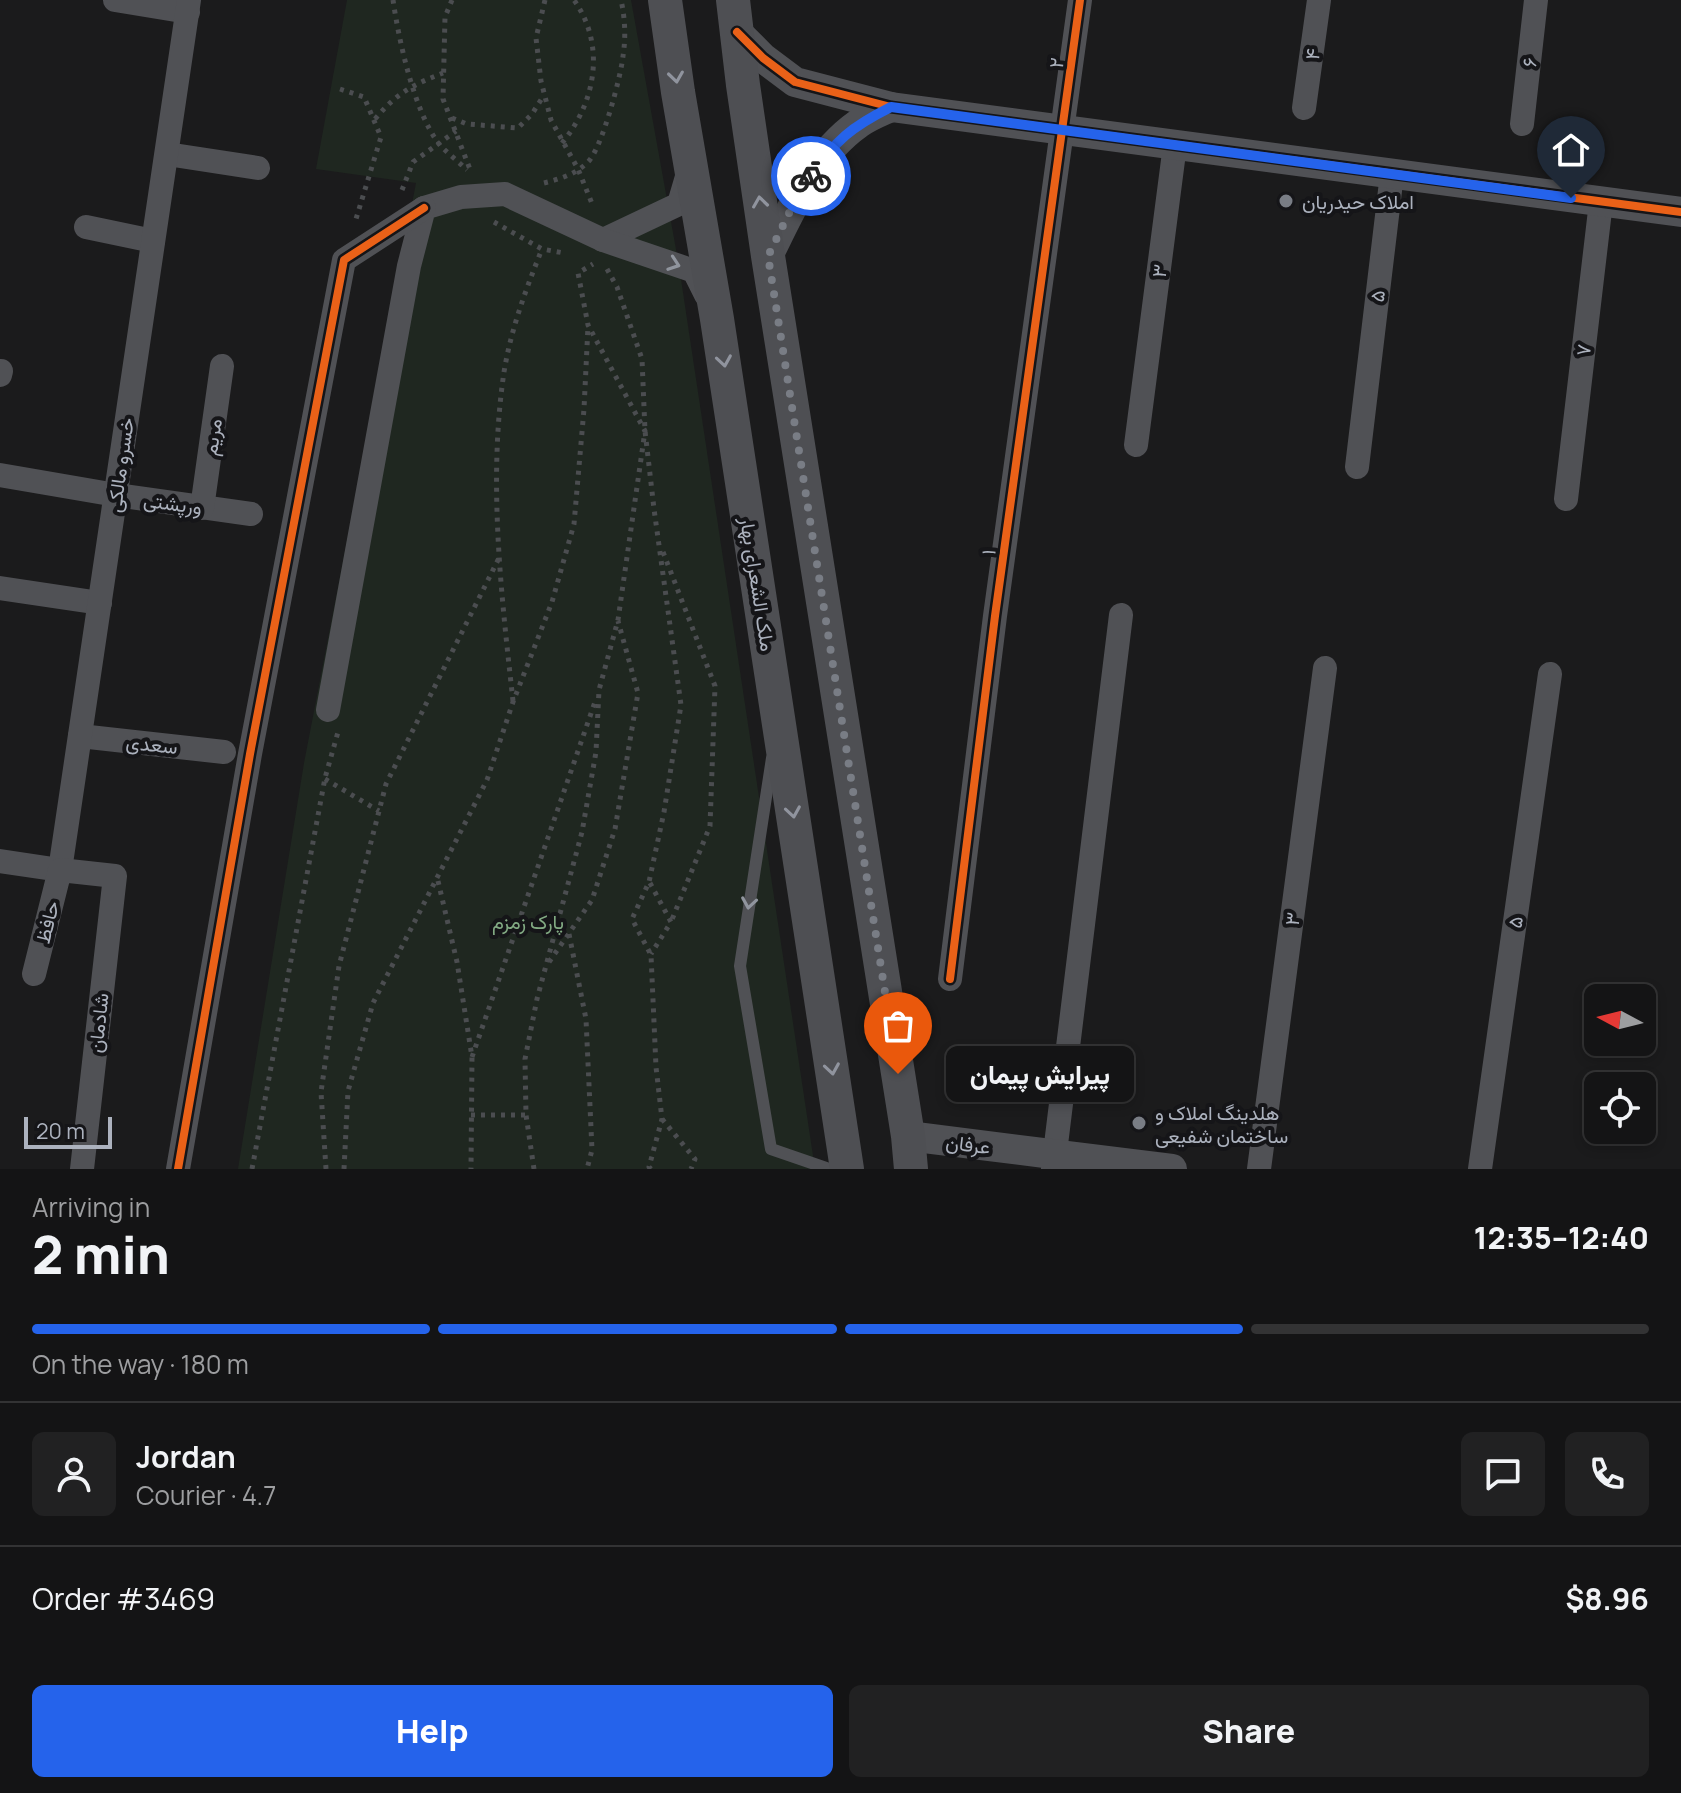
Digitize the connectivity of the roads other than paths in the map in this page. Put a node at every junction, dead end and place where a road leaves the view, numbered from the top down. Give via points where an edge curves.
1 (115, 0) edge
2 (665, 0) edge
3 (1080, 0) edge
4 (1319, 0) edge
5 (1536, 0) edge
6 (188, 6) edge
7 (735, 16) edge
8 (891, 107) junction
9 (1304, 108) dead end
10 (1522, 124) dead end
11 (1064, 130) junction
12 (1175, 145) junction
13 (167, 154) junction
14 (691, 164) junction
15 (258, 168) dead end
16 (1392, 174) junction
17 (1601, 202) junction
18 (424, 208) junction
19 (1681, 212) edge
20 (86, 227) dead end
21 (603, 240) junction
22 (153, 241) junction
23 (768, 256) junction
24 (717, 319) junction
25 (222, 366) dead end
26 (1136, 445) dead end
27 (1357, 467) dead end
28 (0, 475) edge
29 (116, 495) junction
30 (1566, 499) dead end
31 (202, 508) junction
32 (251, 514) dead end
33 (0, 588) edge
34 (100, 603) junction
35 (1121, 615) dead end
36 (1325, 668) dead end
37 (1550, 674) dead end
38 (328, 710) dead end
39 (778, 716) junction
40 (80, 736) junction
41 (224, 752) dead end
42 (0, 861) edge
43 (60, 870) junction
44 (34, 974) dead end
45 (950, 979) dead end
46 (911, 1158) edge
47 (1053, 1162) edge
48 (82, 1169) edge
49 (178, 1169) edge
50 (829, 1169) edge
51 (847, 1169) edge
52 (1172, 1169) edge
53 (1259, 1169) edge
54 (1480, 1169) edge

1 - 6 street
2 -> 14 main road, ملک الشعرای بهار
3 - 11 street, ۲
4 - 9 street, ۴
5 - 10 street, ۶
6 - 13 street, خسرو مالکی
7 - 8 street via 763,58 795,82
23 -> 7 main road
8 - 11 street
8 - 23 street via 859,123 831,147 797,197
11 - 12 street
11 - 45 street, ۱
12 - 16 street
12 - 26 street, ۳
13 - 15 street
13 - 22 street, خسرو مالکی
14 - 21 street via 679,204
14 - 24 main road, ملک الشعرای بهار
16 - 17 street
16 - 27 street, ۵
17 - 19 street
17 - 30 street, ۷
18 - 21 street via 461,197 505,194
18 - 38 street
18 - 49 street via 344,260
20 - 22 street
21 -> 24 street via 694,271
22 - 29 street, خسرو مالکی
23 - 46 main road
24 -> 39 main road, ملک الشعرای بهار
25 - 31 street, مریم
28 - 29 street, ورپشتی
29 - 31 street, ورپشتی
29 - 34 street, خسرو مالکی
31 - 32 street, ورپشتی
33 - 34 street
34 - 40 street, خسرو مالکی
35 - 47 street
36 - 53 street, ۳
37 - 54 street, ۵
39 -> 50 lane via 740,966 771,1149
39 -> 51 main road, ملک الشعرای بهار
40 - 41 street, سعدی
40 - 43 street, خسرو مالکی
42 - 43 street
43 - 44 street, حافظ
43 - 48 street, شادمان via 115,876
46 - 47 street, عرفان
47 - 52 street, عرفان

